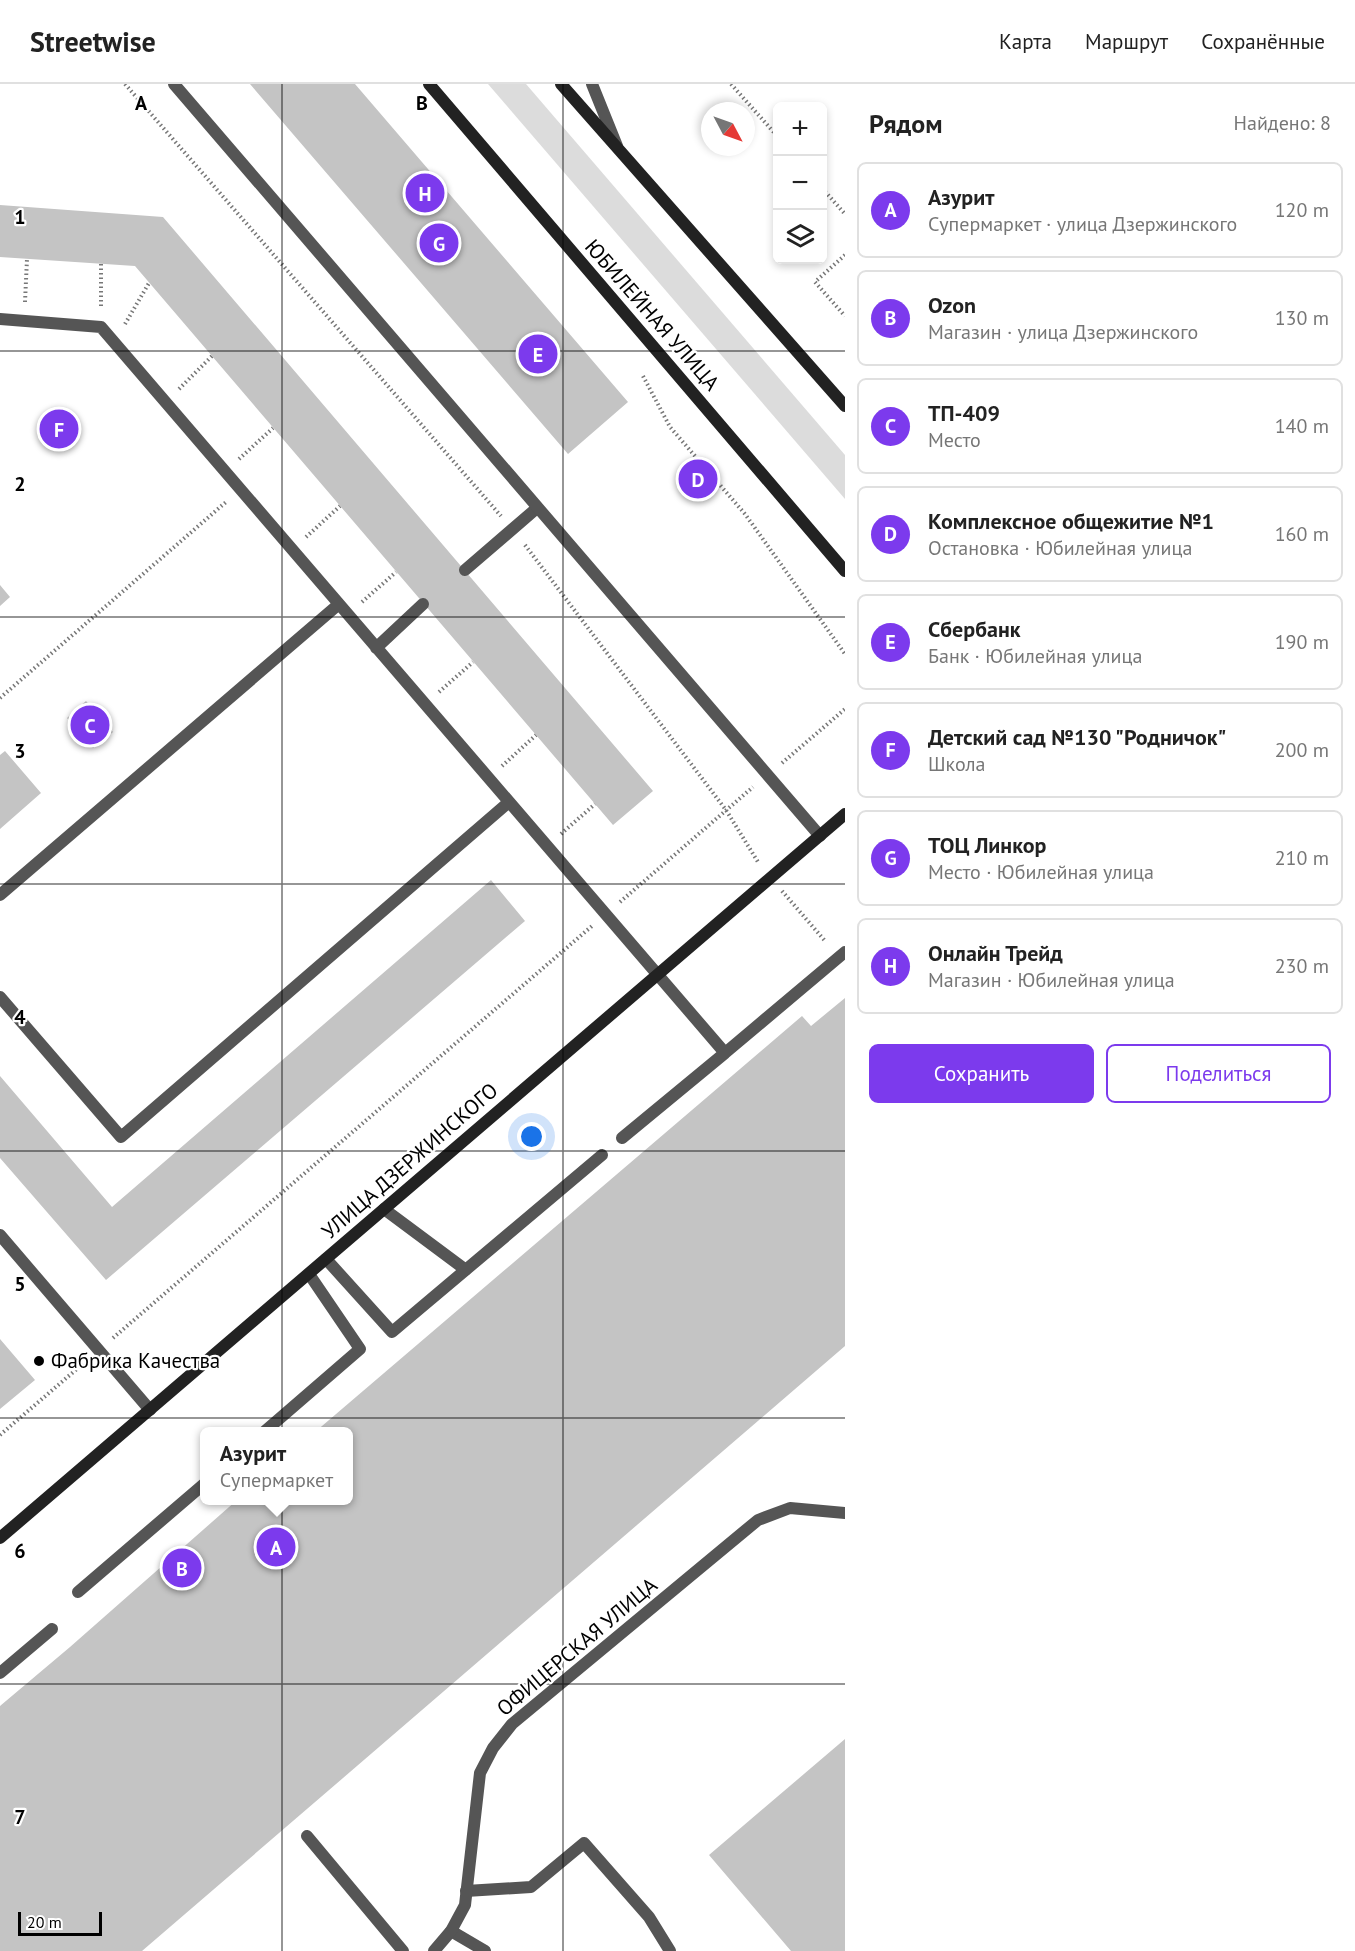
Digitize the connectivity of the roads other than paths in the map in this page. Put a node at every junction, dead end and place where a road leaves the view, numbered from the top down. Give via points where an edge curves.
1 (174, 84) edge
2 (429, 84) edge
3 (561, 84) edge
4 (592, 84) edge
5 (620, 152) junction
6 (0, 319) edge
7 (845, 406) edge
8 (537, 508) junction
9 (465, 570) dead end
10 (845, 571) edge
11 (339, 604) junction
12 (423, 604) dead end
13 (376, 648) junction
14 (509, 802) junction
15 (845, 814) edge
16 (819, 836) junction
17 (0, 895) edge
18 (842, 955) edge
19 (657, 975) junction
20 (0, 997) edge
21 (725, 1053) junction
22 (622, 1138) dead end
23 (602, 1155) dead end
24 (384, 1209) junction
25 (0, 1235) edge
26 (326, 1259) junction
27 (466, 1270) junction
28 (309, 1274) junction
29 (150, 1410) junction
30 (269, 1427) edge
31 (200, 1487) edge
32 (845, 1513) edge
33 (0, 1538) edge
34 (78, 1592) dead end
35 (52, 1629) dead end
36 (0, 1673) edge
37 (307, 1836) dead end
38 (466, 1891) junction
39 (451, 1931) junction
40 (403, 1951) edge
41 (434, 1951) edge
42 (485, 1951) edge
43 (669, 1951) edge

1 - 8 street
2 - 10 main road, ЮБИЛЕЙНАЯ УЛИЦА
3 - 5 main road
4 - 5 street
5 - 7 main road
6 - 11 street via 101,327
8 - 9 street
8 - 16 street
11 - 13 street
11 - 17 street
12 - 13 street
13 - 14 street
14 - 19 street
14 - 20 street via 121,1137
15 - 16 main road, УЛИЦА ДЗЕРЖИНСКОГО
16 - 19 main road, УЛИЦА ДЗЕРЖИНСКОГО
18 - 21 street
19 - 21 street
19 - 24 main road, УЛИЦА ДЗЕРЖИНСКОГО
21 - 22 street
23 - 27 street
24 - 26 main road, УЛИЦА ДЗЕРЖИНСКОГО
24 - 27 street
25 - 29 street
26 - 27 street via 392,1332
26 - 28 main road, УЛИЦА ДЗЕРЖИНСКОГО
28 - 29 main road, УЛИЦА ДЗЕРЖИНСКОГО
28 - 30 street via 360,1349
29 - 33 main road, УЛИЦА ДЗЕРЖИНСКОГО
31 - 34 street
32 - 38 street, ОФИЦЕРСКАЯ УЛИЦА via 790,1508 758,1520 512,1724 480,1773
35 - 36 street
37 - 40 street
38 - 39 street, ОФИЦЕРСКАЯ УЛИЦА via 465,1905
38 - 43 street via 531,1887 584,1843 649,1917
39 - 41 street, ОФИЦЕРСКАЯ УЛИЦА
39 - 42 street

